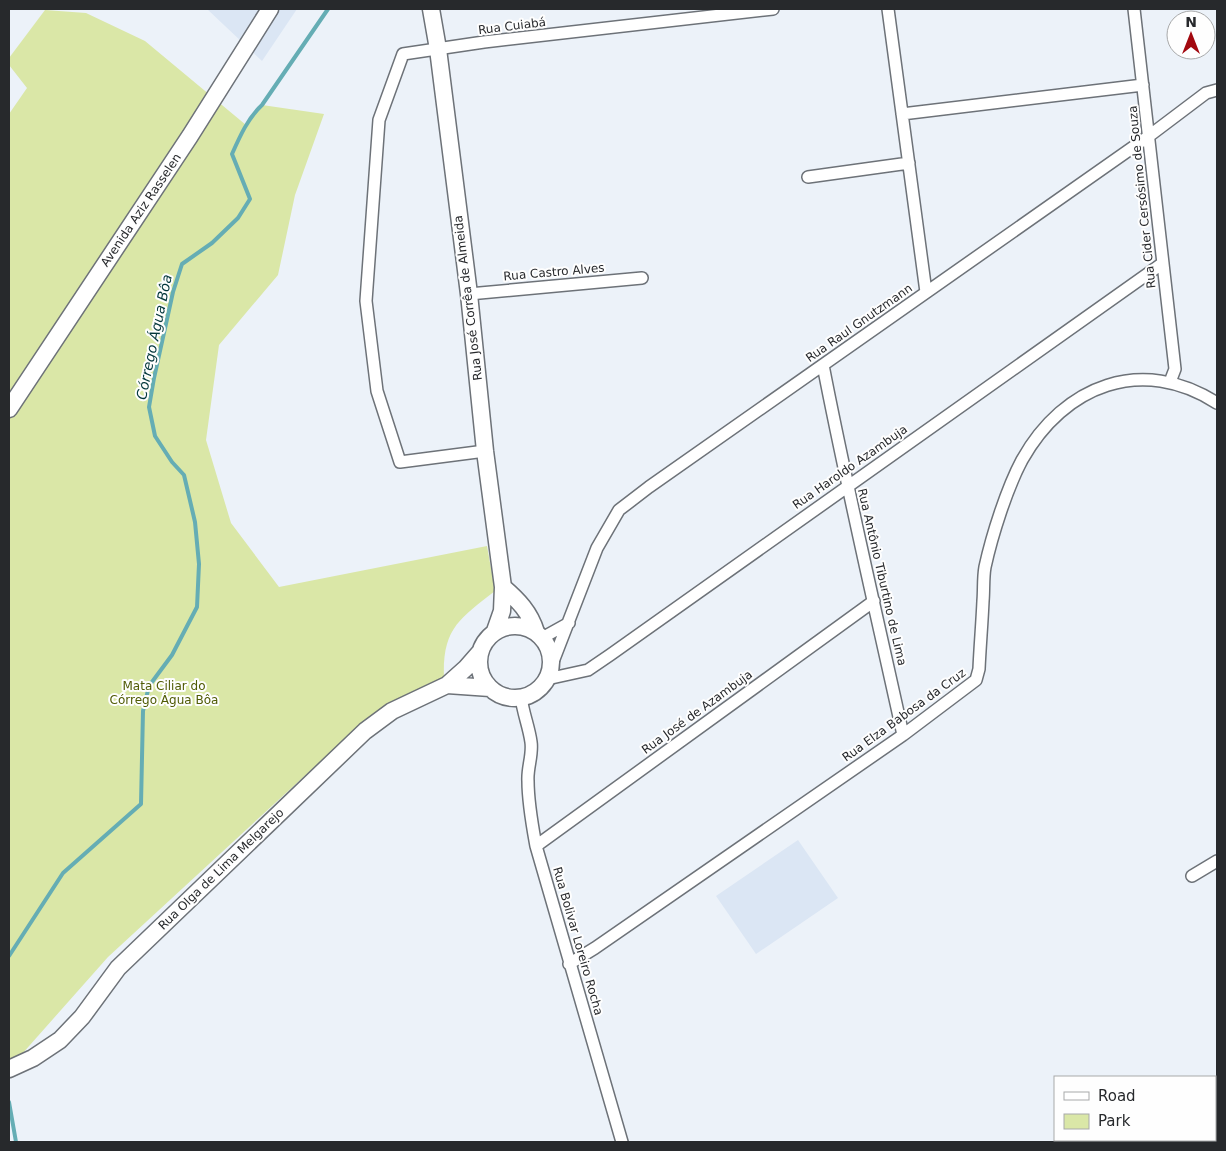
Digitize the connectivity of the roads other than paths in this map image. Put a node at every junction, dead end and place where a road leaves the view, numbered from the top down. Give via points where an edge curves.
1 (270, 9) edge
2 (431, 9) edge
3 (773, 9) edge
4 (888, 9) edge
5 (1134, 9) edge
6 (438, 49) junction
7 (1143, 85) junction
8 (1217, 90) edge
9 (902, 114) junction
10 (1149, 136) junction
11 (909, 163) junction
12 (808, 177) dead end
13 (1163, 263) junction
14 (642, 278) dead end
15 (926, 292) junction
16 (469, 294) junction
17 (823, 365) junction
18 (1170, 382) junction
19 (1217, 403) edge
20 (9, 409) edge
21 (486, 451) junction
22 (847, 486) junction
23 (503, 587) junction
24 (874, 601) junction
25 (569, 623) junction
26 (495, 631) junction
27 (539, 635) junction
28 (480, 652) junction
29 (548, 675) junction
30 (447, 685) junction
31 (490, 688) junction
32 (521, 697) junction
33 (902, 735) junction
34 (536, 846) junction
35 (1217, 861) edge
36 (1192, 876) dead end
37 (570, 964) junction
38 (9, 1069) edge
39 (622, 1142) edge

1 - 20 street, Avenida Aziz Rasselen
2 - 6 street, Rua José Corrêa de Almeida
3 - 6 street, Rua Cuiabá
4 - 9 street
5 - 7 street, Rua Cider Cersósimo de Souza
6 - 16 street, Rua José Corrêa de Almeida
6 - 21 street, Rua Cuiabá via 403,54 379,120 366,301 377,391 400,462
7 - 9 street
7 - 10 street, Rua Cider Cersósimo de Souza
8 - 10 street, Rua Raul Gnutzmann via 1206,92
9 - 11 street
10 - 13 street, Rua Cider Cersósimo de Souza
10 - 15 street, Rua Raul Gnutzmann
11 - 12 street
11 - 15 street
13 - 18 street, Rua Cider Cersósimo de Souza via 1175,369
13 - 22 street, Rua Haroldo Azambuja
14 - 16 street, Rua Castro Alves
15 - 17 street, Rua Raul Gnutzmann
16 - 21 street, Rua José Corrêa de Almeida
17 - 22 street, Rua Antônio Tiburtino de Lima
17 - 25 street, Rua Raul Gnutzmann via 618,510 597,548
18 - 19 street, Rua Elza Babosa da Cruz
18 - 33 street, Rua Elza Babosa da Cruz via 1138,379 1105,385 1068,407 1032,444 1014,476 990,546 985,569 976,680
21 - 23 street, Rua José Corrêa de Almeida
22 - 24 street, Rua Antônio Tiburtino de Lima
22 - 29 street, Rua Haroldo Azambuja via 588,670
23 - 26 street, Rua José Corrêa de Almeida via 502,611
23 - 27 street via 526,611
24 - 33 street, Rua Antônio Tiburtino de Lima
24 - 34 street, Rua José de Azambuja
25 - 27 street
25 - 29 street, Rua Raul Gnutzmann
26 - 27 street via 516,626 526,627
26 - 28 street
27 - 29 street via 550,654
28 - 30 street, Rua Olga de Lima Melgarejo
28 - 31 street via 480,672
29 - 32 street via 536,691
30 - 31 street, Rua Olga de Lima Melgarejo
30 - 38 street, Rua Olga de Lima Melgarejo via 392,711 364,731 118,968 82,1017 60,1040
31 - 32 street via 510,698
32 - 34 street, Rua Bolivar Loreiro Rocha via 531,744 528,779
33 - 37 street, Rua Elza Babosa da Cruz
34 - 37 street, Rua Bolivar Loreiro Rocha
35 - 36 street
37 - 39 street, Rua Bolivar Loreiro Rocha

